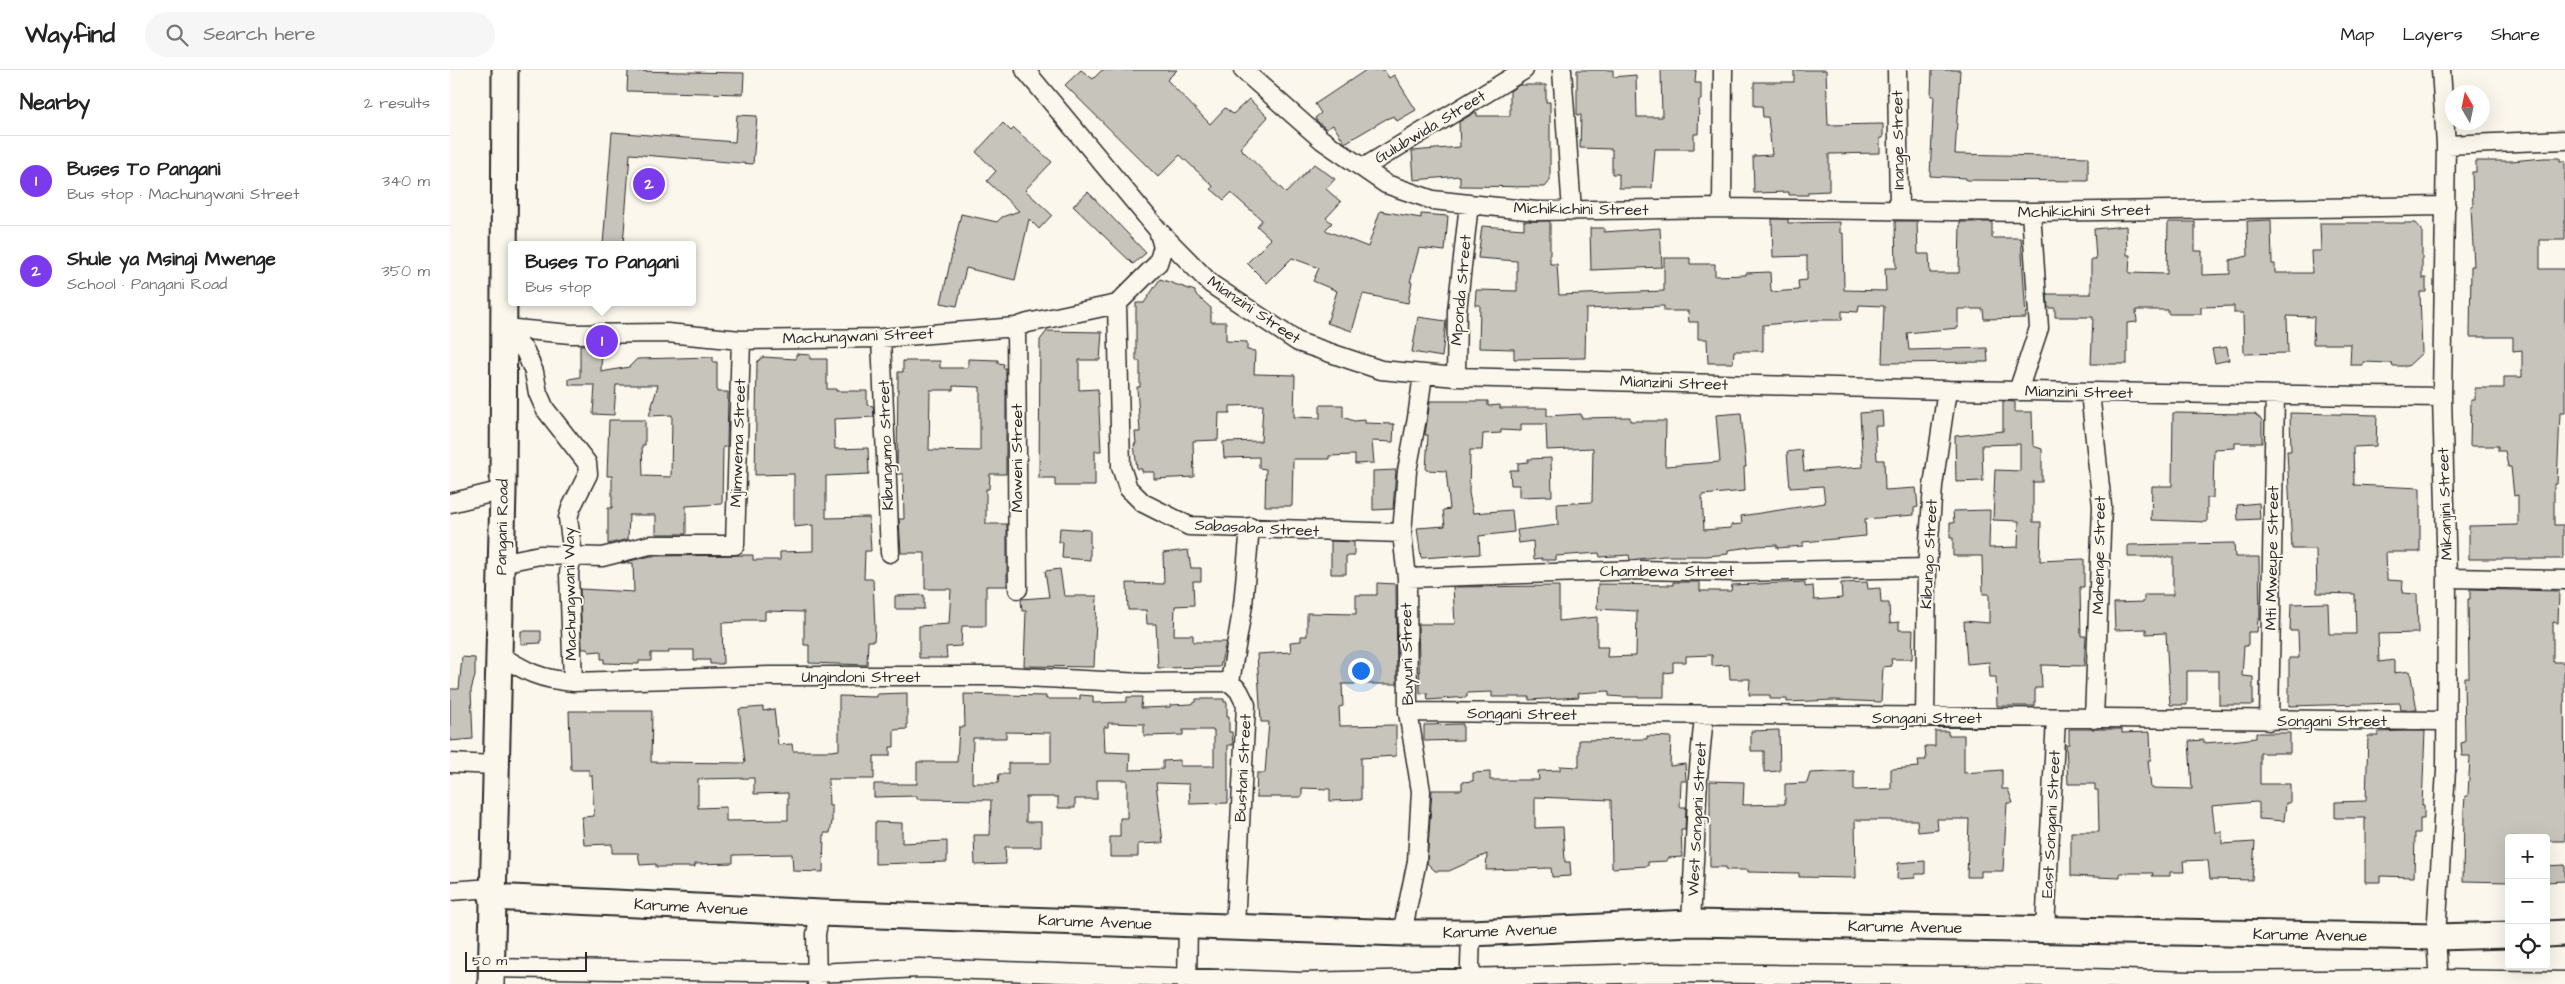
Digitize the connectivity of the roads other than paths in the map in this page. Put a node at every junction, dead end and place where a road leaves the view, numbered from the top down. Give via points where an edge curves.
1 (505, 70) edge
2 (1025, 70) edge
3 (1243, 70) edge
4 (1524, 70) edge
5 (1562, 70) edge
6 (1723, 70) edge
7 (1897, 70) edge
8 (2441, 70) edge
9 (2565, 140) edge
10 (2446, 145) junction
11 (1363, 168) junction
12 (1469, 204) junction
13 (2446, 206) junction
14 (1722, 208) junction
15 (1900, 210) junction
16 (1572, 211) junction
17 (2031, 212) junction
18 (1158, 230) junction
19 (1118, 304) junction
20 (1016, 327) junction
21 (504, 328) junction
22 (881, 338) junction
23 (741, 340) junction
24 (1422, 374) junction
25 (1456, 377) junction
26 (1947, 390) junction
27 (2018, 391) junction
28 (2090, 392) junction
29 (2276, 395) junction
30 (2442, 397) junction
31 (503, 490) junction
32 (450, 503) edge
33 (1250, 527) junction
34 (1402, 533) junction
35 (890, 553) dead end
36 (571, 556) junction
37 (501, 563) junction
38 (1927, 568) junction
39 (1407, 578) junction
40 (2447, 578) junction
41 (2565, 580) edge
42 (1018, 589) dead end
43 (499, 655) junction
44 (573, 682) junction
45 (1230, 682) junction
46 (1408, 712) junction
47 (1704, 716) junction
48 (1925, 718) junction
49 (2056, 718) junction
50 (2094, 719) junction
51 (2269, 721) junction
52 (2446, 721) junction
53 (450, 763) edge
54 (495, 765) junction
55 (450, 891) edge
56 (492, 893) junction
57 (818, 923) junction
58 (1691, 923) junction
59 (1235, 926) junction
60 (2045, 929) junction
61 (1188, 932) junction
62 (1402, 933) junction
63 (2565, 933) edge
64 (2550, 934) edge
65 (2505, 935) edge
66 (1471, 940) junction
67 (2436, 944) junction
68 (817, 973) edge
69 (491, 976) edge
70 (1473, 976) edge
71 (2438, 978) edge
72 (1763, 979) edge
73 (1916, 980) edge
74 (2053, 980) edge
75 (2565, 981) edge
76 (1187, 982) edge
77 (2190, 982) edge

1 - 21 main road, Pangani Road
2 - 18 street, Mianzini Street
3 - 11 street, Michikichini Street via 1322,140
4 - 11 street, Gulubwida Street
5 - 16 street
6 - 14 street
7 - 15 street, Inange Street
8 - 10 street, Mikanjini Street
9 - 10 street
10 - 13 street, Mikanjini Street
11 - 12 street, Michikichini Street via 1386,184 1409,192 1433,200
12 - 16 street, Michikichini Street
12 - 25 street, Mponda Street via 1457,311
13 - 17 street, Mchikichini Street
13 - 30 street, Mikanjini Street
14 - 15 street, Mchikichini Street
14 - 16 street, Michikichini Street
15 - 17 street, Mchikichini Street
17 - 27 street via 2040,328
18 - 19 street via 1163,247 1158,263
18 - 24 street, Mianzini Street via 1211,284 1298,342 1381,370
19 - 20 street, Machungwani Street
19 - 33 street, Sabasaba Street via 1121,467 1128,488 1143,503 1189,526
20 - 22 street, Machungwani Street
20 - 42 street, Maweni Street
21 - 23 street, Machungwani Street via 571,334 667,333
21 - 31 main road, Pangani Road
21 - 36 street, Machungwani Way via 525,351 545,409 587,463 588,474 568,518
22 - 23 street, Machungwani Street
22 - 35 street, Kibungumo Street
23 - 36 street, Mjimwema Street via 735,546 650,545 602,557
24 - 25 street, Mianzini Street
24 - 34 street, Buyuni Street via 1407,471
25 - 26 street, Mianzini Street
26 - 27 street, Mianzini Street
26 - 38 street, Kibungo Street via 1933,486
27 - 28 street, Mianzini Street
28 - 29 street, Mianzini Street
28 - 50 street, Mahenge Street via 2102,506
29 - 30 street, Mianzini Street
29 - 51 street, Mti Mweupe Street
30 - 40 street, Mikanjini Street
31 - 32 street
31 - 37 main road, Pangani Road
33 - 34 street, Sabasaba Street
33 - 45 street via 1243,605
34 - 39 street, Buyuni Street
36 - 37 street via 540,555
36 - 44 street, Machungwani Way
37 - 43 main road, Pangani Road
38 - 39 street, Chambewa Street via 1736,572 1640,570
38 - 48 street, Kibungo Street
39 - 46 street, Buyuni Street
40 - 41 street
40 - 52 street, Mikanjini Street
43 - 44 street, Ungindoni Street via 547,680
43 - 54 main road, Pangani Road
44 - 45 street, Ungindoni Street via 769,676 1006,676 1126,683
45 - 59 street, Bustani Street via 1246,705
46 - 47 street, Songani Street
46 - 62 street, Buyuni Street via 1421,790 1417,861
47 - 48 street, Songani Street
47 - 58 street, West Songani Street
48 - 49 street, Songani Street
49 - 50 street, Songani Street
49 - 60 street, East Songani Street
50 - 51 street, Songani Street
51 - 52 street, Songani Street
52 - 67 street, Mikanjini Street
53 - 54 street
54 - 56 main road, Pangani Road
55 - 56 street
56 - 57 main road, Karume Avenue
56 - 69 main road, Pangani Road
57 - 61 main road, Karume Avenue
57 - 68 street
58 - 60 main road, Karume Avenue
58 - 66 main road, Karume Avenue
59 - 61 main road, Karume Avenue
59 - 62 main road, Karume Avenue
60 - 67 main road, Karume Avenue
61 - 76 street
62 - 66 main road, Karume Avenue
63 - 64 main road
65 - 67 main road, Karume Avenue
66 - 70 street
67 - 71 street, Mikanjini Street
68 - 69 street
68 - 76 street via 920,968
70 - 72 street via 1657,973
70 - 76 street
71 - 75 street
71 - 77 street
72 - 73 street
73 - 74 street
74 - 77 street

